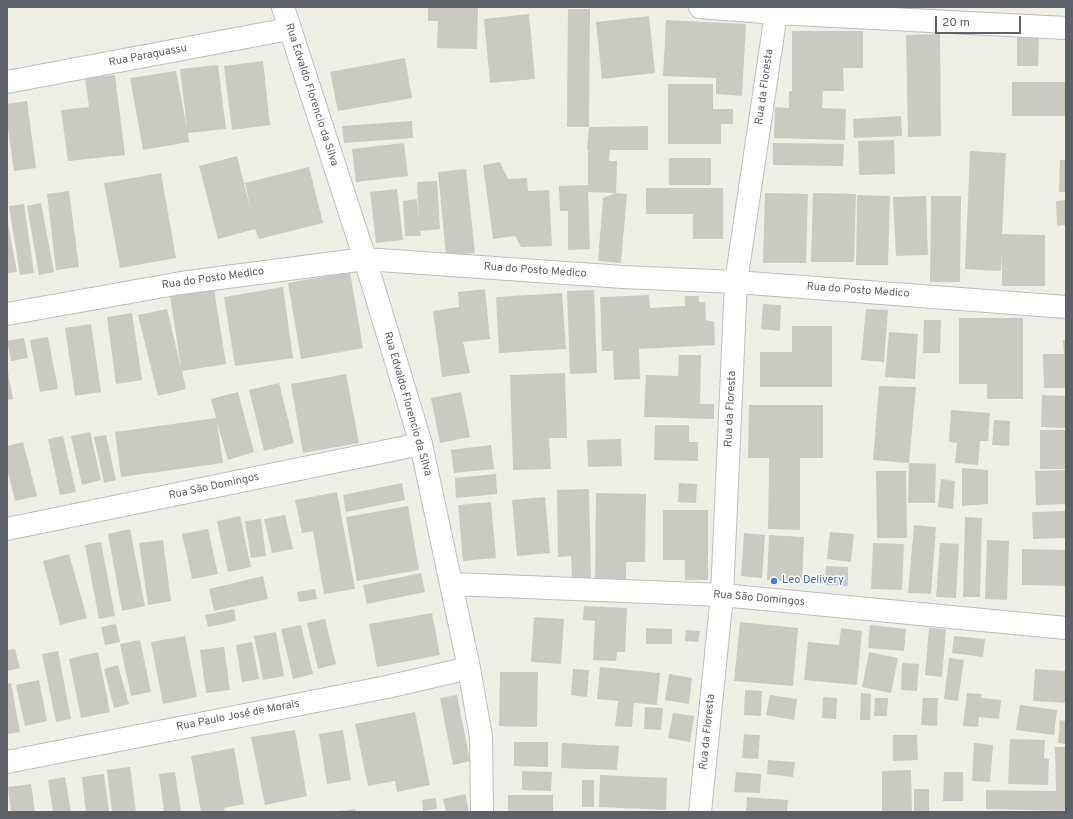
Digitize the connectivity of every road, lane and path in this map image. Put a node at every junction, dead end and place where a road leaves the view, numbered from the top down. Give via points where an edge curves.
1 (283, 7) edge
2 (700, 7) edge
3 (776, 10) edge
4 (1066, 28) edge
5 (289, 29) junction
6 (7, 82) edge
7 (365, 259) junction
8 (736, 282) junction
9 (1066, 307) edge
10 (7, 314) edge
11 (421, 444) junction
12 (7, 529) edge
13 (452, 584) junction
14 (722, 596) junction
15 (1066, 628) edge
16 (469, 668) junction
17 (7, 762) edge
18 (482, 812) edge
19 (700, 812) edge

1 - 5 street, Rua Edvaldo Florencio da Silva
2 - 3 street
3 - 4 street
3 - 8 street, Rua da Floresta
5 - 6 street, Rua Paraguassu
5 - 7 street, Rua Edvaldo Florencio da Silva
7 - 8 street, Rua do Posto Medico via 623,277
7 - 10 street, Rua do Posto Medico via 181,283
7 - 11 street, Rua Edvaldo Florencio da Silva
8 - 9 street, Rua do Posto Medico
8 - 14 street, Rua da Floresta
11 - 12 street, Rua São Domingos
11 - 13 street, Rua Edvaldo Florencio da Silva
13 - 14 street, Rua São Domingos
13 - 16 street, Rua Edvaldo Florencio da Silva
14 - 15 street, Rua São Domingos
14 - 19 street, Rua da Floresta
16 - 17 street, Rua Paulo José de Morais via 387,687
16 - 18 street, Rua Edvaldo Florencio da Silva via 481,738

